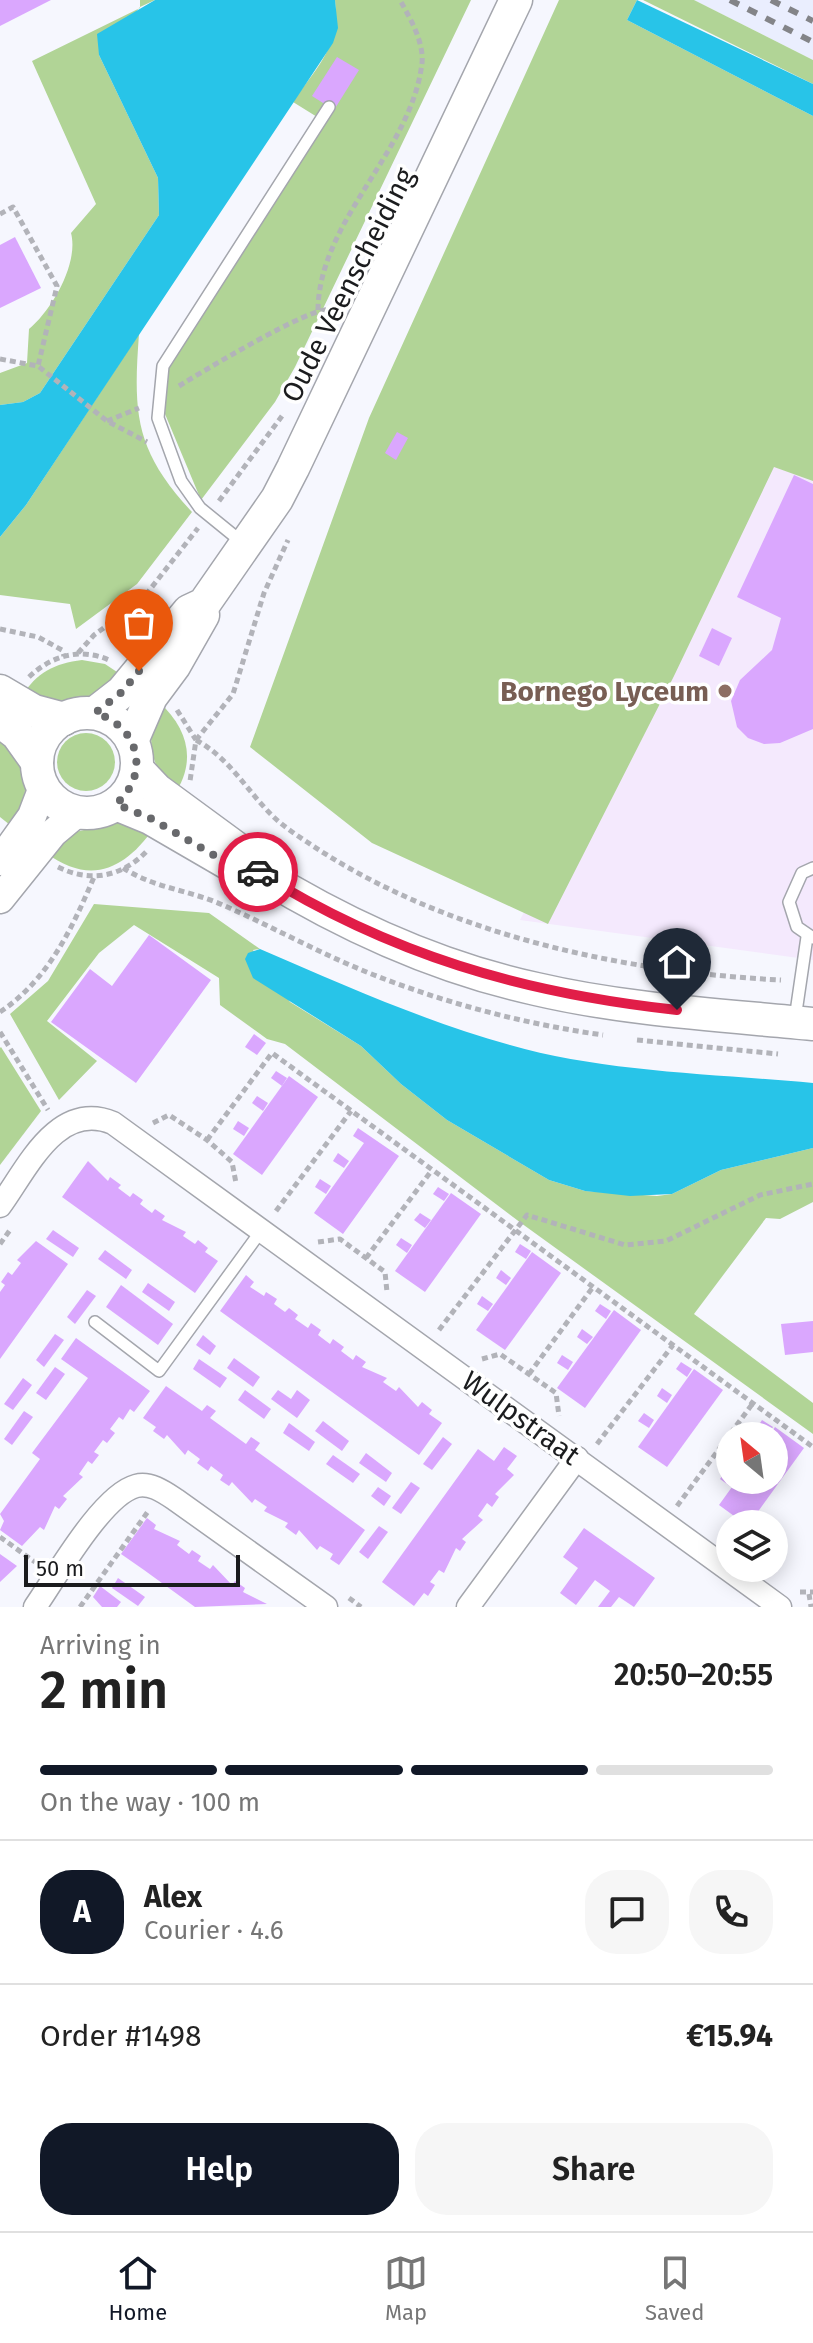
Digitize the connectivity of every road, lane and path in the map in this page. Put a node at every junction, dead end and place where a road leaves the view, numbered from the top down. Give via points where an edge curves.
1 (400, 0) edge
2 (516, 0) edge
3 (329, 107) dead end
4 (0, 214) edge
5 (318, 310) junction
6 (329, 310) dead end
7 (0, 359) edge
8 (38, 366) junction
9 (158, 398) junction
10 (284, 412) dead end
11 (107, 421) junction
12 (169, 454) junction
13 (208, 515) junction
14 (246, 546) junction
15 (204, 604) junction
16 (0, 629) edge
17 (78, 653) junction
18 (64, 656) junction
19 (117, 665) dead end
20 (12, 687) edge
21 (174, 707) dead end
22 (80, 716) junction
23 (0, 721) edge
24 (211, 725) dead end
25 (196, 740) junction
26 (135, 755) junction
27 (40, 774) junction
28 (186, 790) dead end
29 (116, 804) junction
30 (78, 812) junction
31 (0, 861) edge
32 (51, 863) dead end
33 (813, 868) edge
34 (126, 870) dead end
35 (257, 871) junction
36 (94, 877) junction
37 (0, 899) edge
38 (810, 937) edge
39 (799, 981) junction
40 (0, 1012) edge
41 (804, 1023) edge
42 (0, 1032) edge
43 (351, 1111) junction
44 (59, 1126) junction
45 (207, 1140) dead end
46 (432, 1170) junction
47 (813, 1184) edge
48 (9, 1212) edge
49 (513, 1228) junction
50 (261, 1231) junction
51 (0, 1244) edge
52 (366, 1258) dead end
53 (593, 1287) junction
54 (95, 1322) dead end
55 (436, 1334) dead end
56 (673, 1345) junction
57 (529, 1374) dead end
58 (753, 1403) junction
59 (813, 1447) edge
60 (586, 1453) junction
61 (154, 1503) dead end
62 (677, 1507) dead end
63 (0, 1537) edge
64 (43, 1568) dead end
65 (809, 1594) dead end
66 (35, 1607) edge
67 (80, 1607) edge
68 (326, 1607) edge
69 (468, 1607) edge
70 (780, 1607) edge
71 (811, 1607) edge

1 - 5 path via 414,26 422,61 411,105 332,249 318,288
2 - 14 main road, Oude Veenscheiding via 308,440
3 - 9 lane via 163,366
4 - 8 path via 13,207 57,286
5 - 6 path
5 - 9 path
7 - 8 path
8 - 11 path
9 - 11 path
9 - 12 lane
10 - 13 path, Oude Veenscheiding
11 - 12 path
12 - 13 lane via 189,497
13 - 14 lane
13 - 17 path, Oude Veenscheiding via 141,601
14 - 15 main road, Oude Veenscheiding
15 - 22 main road, Oude Veenscheiding via 189,611 122,692
15 - 26 main road, Oude Veenscheiding via 202,620 151,697
16 - 18 path via 38,637
17 - 18 path
17 - 19 path
18 - 20 path
20 - 22 main road via 34,711
21 - 25 path
22 - 26 main road via 117,722
22 - 27 main road via 45,736
23 - 27 main road via 17,734
24 - 25 path
25 - 28 path
25 - 39 path via 226,760 289,830 436,907 608,961 685,974
26 - 29 main road via 130,789
26 - 35 main road via 157,790 252,859
27 - 30 main road via 57,803
27 - 31 street via 32,816
29 - 30 main road via 98,812
29 - 35 main road via 243,872
30 - 37 street via 53,833
32 - 36 path
33 - 38 lane via 802,873 789,902 790,915
34 - 36 path
35 - 41 main road via 372,935 505,982 589,999
36 - 40 path via 51,963
38 - 39 lane
39 - 41 lane
42 - 44 path
43 - 45 path via 272,1053
43 - 46 path
43 - 50 path
44 - 48 street
44 - 50 street, Wulpstraat via 80,1118 113,1123
46 - 49 path
46 - 52 path
47 - 49 path via 760,1195 666,1241 625,1245 527,1215
48 - 51 path
49 - 53 path
49 - 55 path
50 - 54 lane via 159,1371
50 - 60 street, Wulpstraat
53 - 56 path
53 - 57 path
56 - 58 path
56 - 60 path
58 - 59 path
58 - 62 path
60 - 69 street
60 - 70 street, Wulpstraat
61 - 67 path
63 - 64 path
65 - 71 path
66 - 68 street via 106,1509 120,1493 138,1485 156,1487

